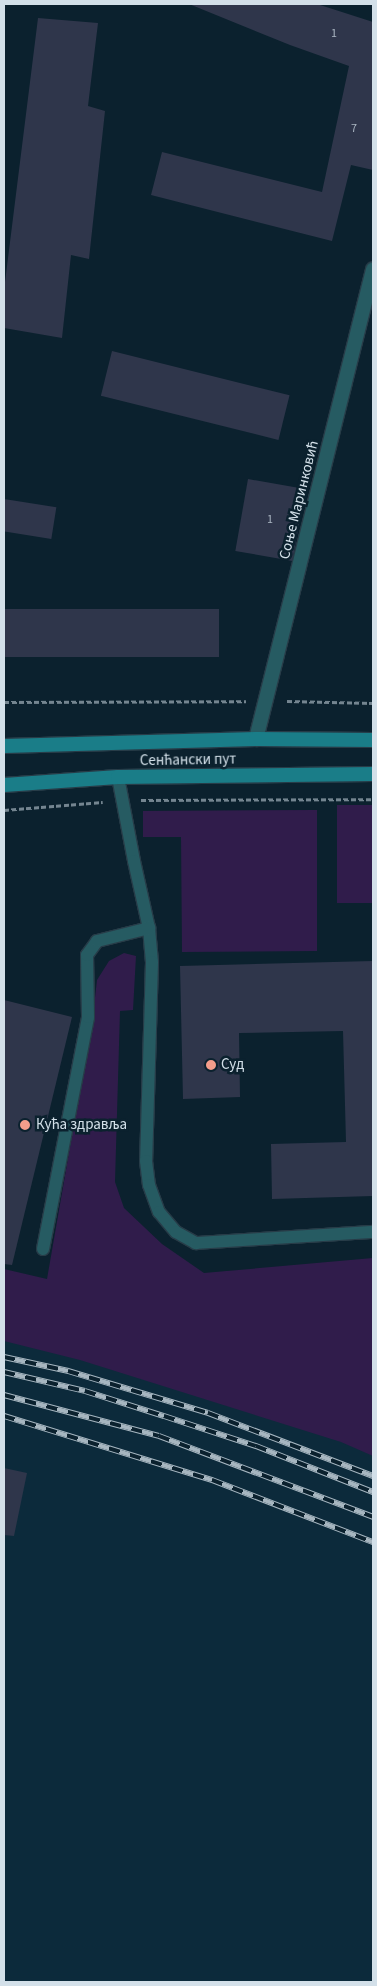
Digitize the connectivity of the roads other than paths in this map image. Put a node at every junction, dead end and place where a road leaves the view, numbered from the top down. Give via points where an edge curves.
1 (373, 269) edge
2 (256, 739) junction
3 (373, 740) edge
4 (4, 746) edge
5 (373, 774) edge
6 (118, 777) junction
7 (4, 785) edge
8 (149, 928) junction
9 (373, 1232) edge
10 (43, 1249) dead end

1 - 2 street, Соње Маринковић
2 - 3 main road, Сенћански пут
2 - 4 main road, Сенћански пут
5 - 6 main road, Сенћански пут
6 - 7 main road, Сенћански пут
6 - 8 lane
8 - 9 lane via 152,962 146,1161 149,1185 159,1212 176,1232 196,1243
8 - 10 lane via 97,940 87,955 88,1017

